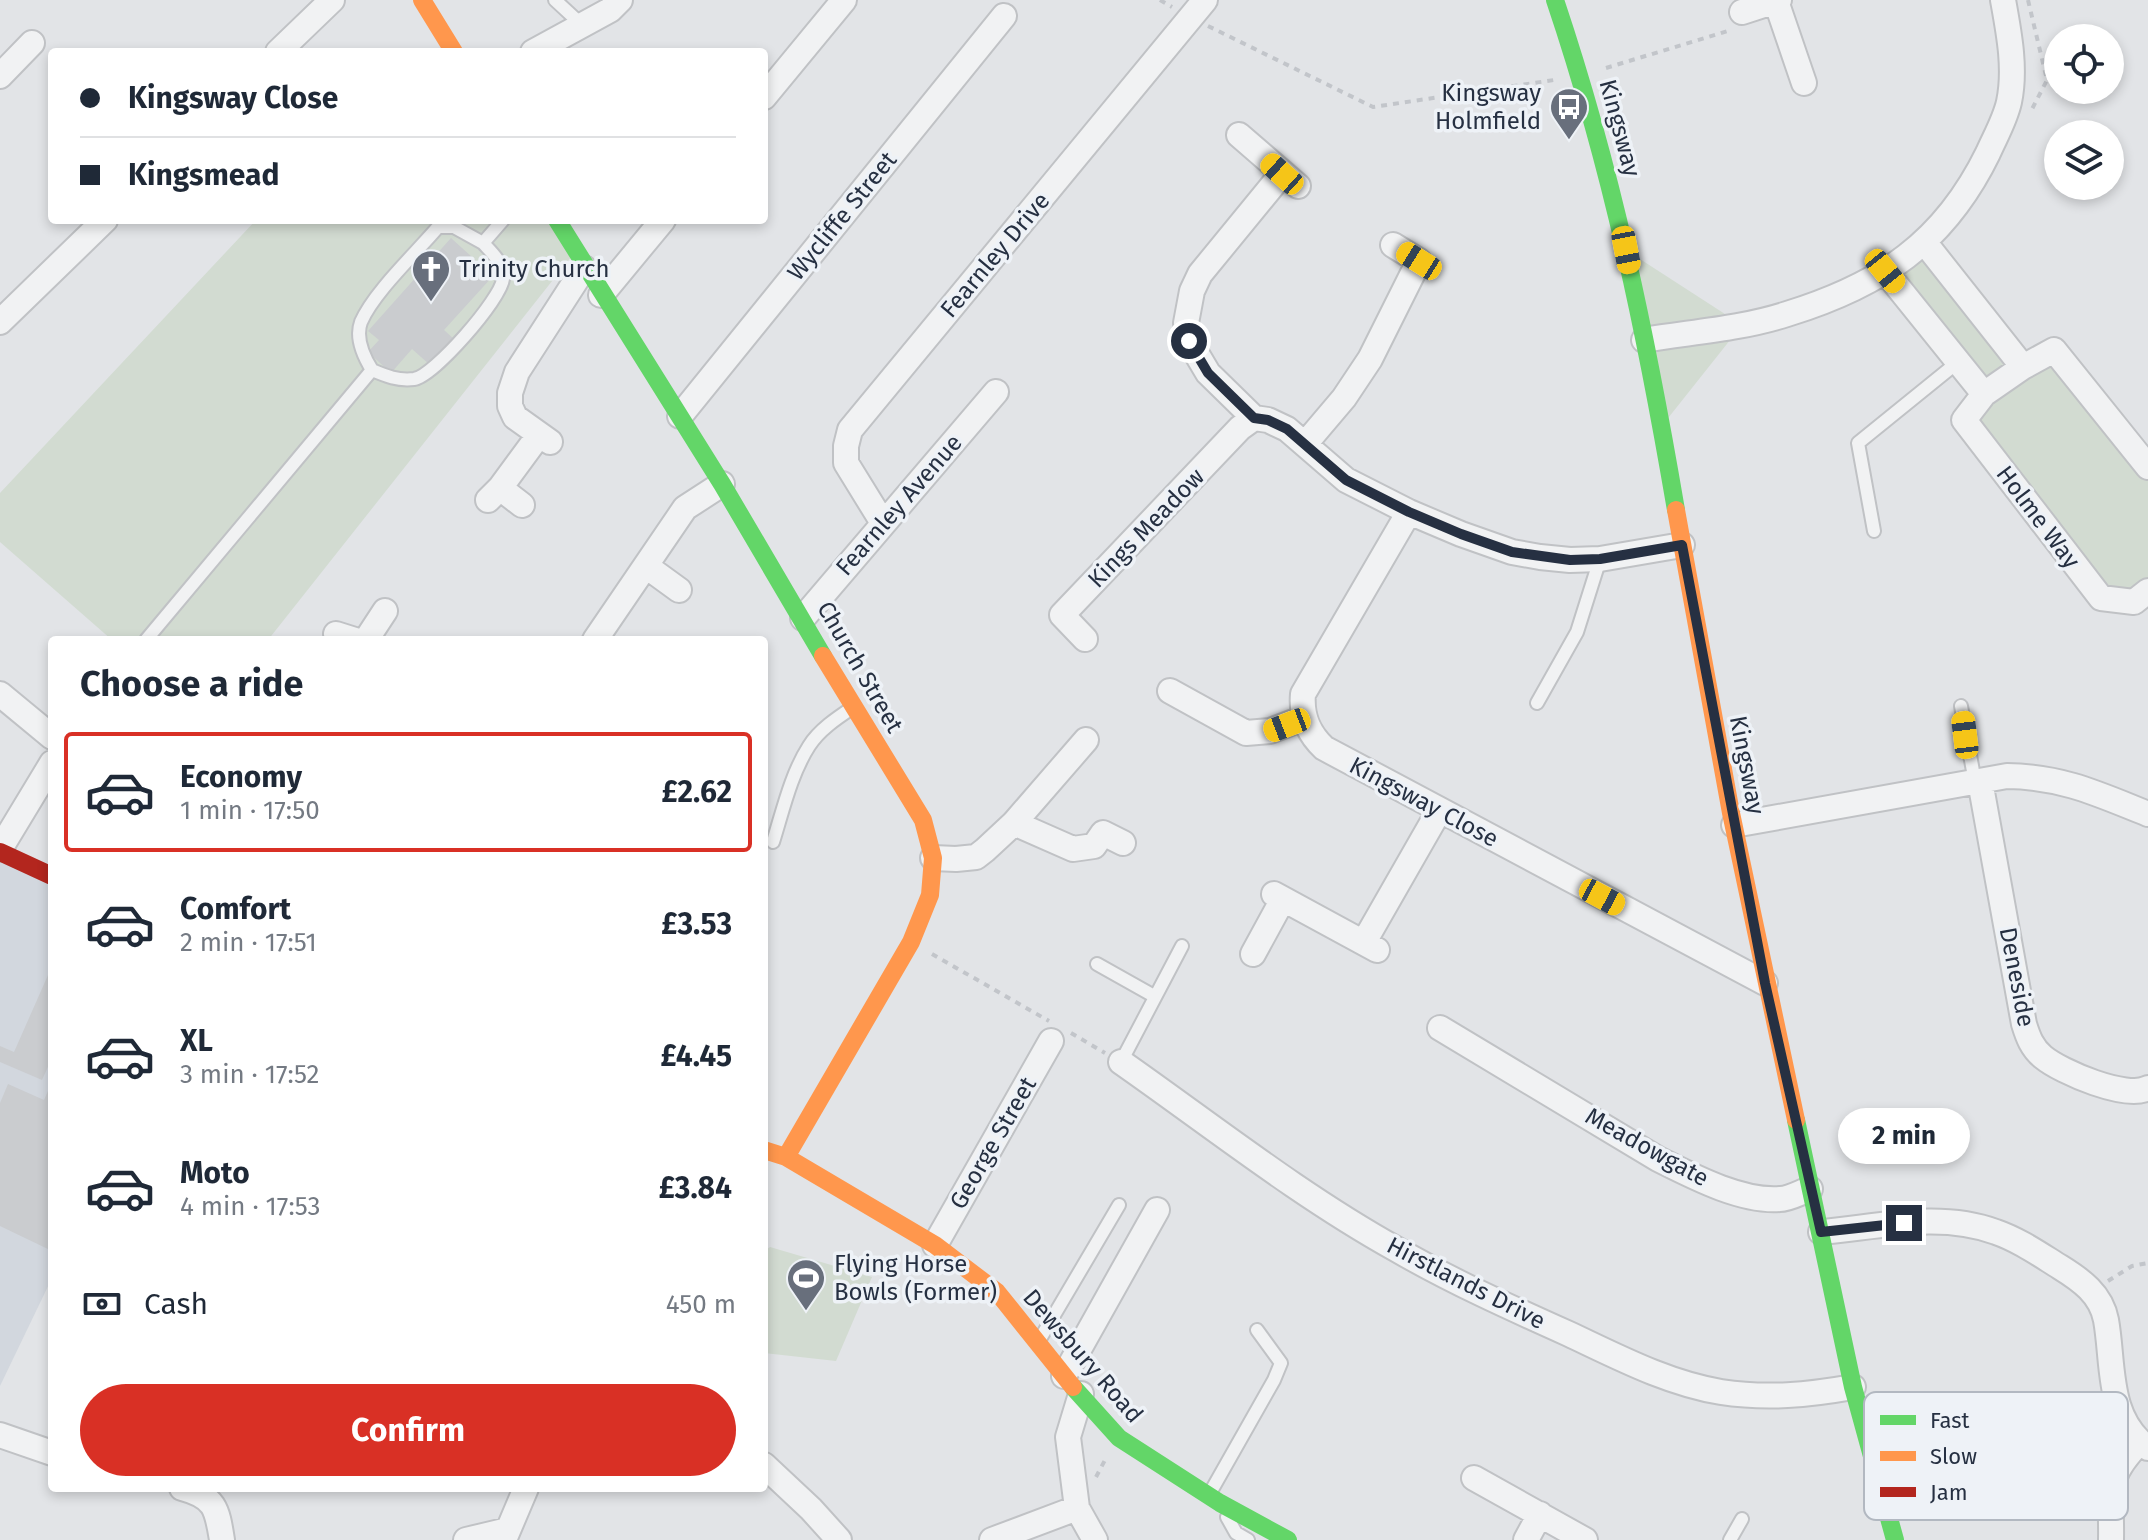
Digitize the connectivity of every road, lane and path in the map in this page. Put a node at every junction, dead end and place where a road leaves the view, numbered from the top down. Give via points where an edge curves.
1 (332, 0) edge
2 (422, 0) edge
3 (555, 0) edge
4 (620, 0) edge
5 (844, 0) edge
6 (1555, 0) edge
7 (1777, 0) edge
8 (2003, 0) edge
9 (1199, 9) edge
10 (1742, 12) joint
11 (1004, 16) dead end
12 (582, 25) junction
13 (32, 43) dead end
14 (564, 45) edge
15 (282, 48) edge
16 (452, 48) edge
17 (1581, 75) junction
18 (0, 76) edge
19 (1804, 83) dead end
20 (768, 92) edge
21 (1239, 135) dead end
22 (101, 224) edge
23 (497, 224) edge
24 (559, 224) edge
25 (660, 224) edge
26 (483, 243) junction
27 (1925, 243) junction
28 (1393, 245) dead end
29 (584, 268) junction
30 (1885, 271) junction
31 (601, 295) junction
32 (0, 322) edge
33 (1644, 340) junction
34 (1958, 362) junction
35 (2023, 367) junction
36 (372, 370) junction
37 (996, 392) dead end
38 (1984, 394) junction
39 (680, 416) junction
40 (1254, 418) junction
41 (1305, 444) junction
42 (2148, 467) edge
43 (722, 484) junction
44 (522, 505) dead end
45 (1409, 512) junction
46 (883, 523) junction
47 (1874, 531) dead end
48 (1682, 545) junction
49 (1600, 559) junction
50 (646, 566) junction
51 (679, 590) dead end
52 (2148, 591) edge
53 (385, 611) dead end
54 (803, 618) junction
55 (149, 636) edge
56 (369, 636) edge
57 (598, 636) edge
58 (1085, 639) dead end
59 (1170, 691) dead end
60 (0, 694) edge
61 (1537, 703) dead end
62 (854, 706) junction
63 (1961, 706) dead end
64 (1304, 718) junction
65 (48, 734) edge
66 (1086, 740) dead end
67 (48, 770) edge
68 (1977, 782) junction
69 (1439, 811) junction
70 (2148, 814) edge
71 (1014, 823) junction
72 (1734, 825) junction
73 (773, 842) dead end
74 (1123, 843) dead end
75 (0, 850) edge
76 (933, 858) junction
77 (48, 874) edge
78 (911, 942) junction
79 (1182, 946) dead end
80 (1253, 954) dead end
81 (1097, 964) dead end
82 (1765, 983) junction
83 (1154, 996) junction
84 (1440, 1028) dead end
85 (1058, 1032) junction
86 (1121, 1062) junction
87 (2148, 1088) edge
88 (768, 1151) edge
89 (786, 1157) junction
90 (1810, 1189) junction
91 (1119, 1205) dead end
92 (1157, 1210) dead end
93 (1821, 1232) junction
94 (935, 1245) junction
95 (2148, 1263) edge
96 (2093, 1291) junction
97 (1257, 1330) dead end
98 (1039, 1342) junction
99 (1064, 1376) junction
100 (1853, 1387) junction
101 (2114, 1392) edge
102 (1081, 1394) junction
103 (1859, 1411) junction
104 (1864, 1411) edge
105 (1864, 1429) edge
106 (2128, 1430) edge
107 (0, 1435) edge
108 (1119, 1438) junction
109 (2137, 1449) edge
110 (48, 1452) edge
111 (768, 1469) edge
112 (1474, 1478) dead end
113 (193, 1492) edge
114 (524, 1492) edge
115 (224, 1496) edge
116 (1214, 1499) junction
117 (1077, 1508) junction
118 (1540, 1514) junction
119 (1742, 1519) dead end
120 (1889, 1520) edge
121 (2109, 1520) edge
122 (506, 1535) edge
123 (222, 1540) edge
124 (466, 1540) edge
125 (839, 1540) edge
126 (992, 1540) edge
127 (1095, 1540) edge
128 (1248, 1540) edge
129 (1288, 1540) edge
130 (1526, 1540) edge
131 (1585, 1540) edge
132 (1730, 1540) edge
133 (1895, 1540) edge
134 (2111, 1540) edge

1 - 15 street
2 - 16 street
3 - 12 lane
4 - 12 street
5 - 20 street
6 - 17 street, Kingsway
7 - 10 street
7 - 19 street
8 - 27 street via 2012,69 2009,102 1967,193
9 - 17 path via 1373,107
9 - 46 street, Fearnley Drive via 850,430 846,463
10 - 17 path via 1749,24
11 - 39 street, Wycliffe Street
12 - 14 street
13 - 18 street
17 - 33 street, Kingsway
21 - 40 street via 1290,180 1200,274 1186,323 1189,341 1208,373
22 - 32 street
23 - 26 lane
24 - 29 street, Church Street
25 - 31 street
26 - 36 lane via 454,227 438,227 360,324 362,353
26 - 36 lane via 501,263 503,281 442,363 417,379 393,379
27 - 30 street
27 - 35 street
28 - 41 street via 1419,261 1370,359
29 - 31 street, Church Street
29 - 44 street via 517,372 510,393 515,417 544,439 494,494
30 - 33 street via 1784,315
30 - 34 street
31 - 39 street, Church Street
33 - 48 street, Kingsway
34 - 38 street
34 - 47 lane via 1858,443
35 - 38 street, Holme Way
35 - 42 street, Holme Way via 2054,350
36 - 55 lane
37 - 46 street, Fearnley Avenue
38 - 52 street, Holme Way via 1964,420 2101,598 2134,602
39 - 43 street, Church Street
40 - 41 street via 1287,429
40 - 58 street, Kings Meadow via 1062,615
41 - 45 street via 1346,480
43 - 50 street via 685,508
43 - 54 street, Church Street
45 - 49 street via 1512,552
45 - 64 street via 1309,680 1303,694
46 - 54 street, Fearnley Avenue
48 - 49 street
48 - 72 street, Kingsway
49 - 61 lane via 1577,632
50 - 51 street
50 - 57 street
53 - 56 street
54 - 62 street, Church Street
59 - 64 street via 1246,733 1270,731
60 - 65 street
62 - 73 lane via 810,744
62 - 76 street, Church Street via 923,820
63 - 68 lane
64 - 69 street, Kingsway Close via 1324,748
66 - 71 street
67 - 75 street
68 - 70 street via 2040,777
68 - 72 street
68 - 87 street, Deneside via 2031,1044 2057,1066 2107,1086 2141,1092
69 - 80 street via 1370,946 1279,896
69 - 82 street, Kingsway Close
71 - 74 street via 1073,849 1094,846 1103,833
71 - 76 street via 976,857
72 - 82 street, Kingsway
75 - 77 street
76 - 78 street, Church Street via 930,895
78 - 85 path
78 - 89 street, Church Street
79 - 83 lane
81 - 83 lane
82 - 90 street, Kingsway
83 - 86 lane
84 - 90 street, Meadowgate via 1658,1159 1724,1188 1781,1199
85 - 86 path
85 - 94 street, George Street
86 - 100 street, Hirstlands Drive via 1395,1249 1634,1364 1719,1392 1764,1397
88 - 89 street, Dewsbury Road
89 - 94 street, Dewsbury Road
90 - 93 street, Kingsway
91 - 98 lane
92 - 99 street
93 - 96 street via 1925,1220 1994,1231
93 - 100 street, Kingsway
94 - 98 street, Dewsbury Road via 997,1292
95 - 96 path via 2132,1266
96 - 101 street via 2105,1314
97 - 116 lane via 1281,1363
98 - 99 street, Dewsbury Road
99 - 102 street, Dewsbury Road
100 - 103 street, Kingsway
102 - 108 street, Dewsbury Road
102 - 117 street via 1068,1437
103 - 104 path
103 - 105 street, Kingsway
106 - 109 street
107 - 110 street
108 - 116 street, Dewsbury Road
108 - 117 path
111 - 125 street
112 - 118 street
113 - 115 street
114 - 122 street
115 - 123 street
116 - 128 lane via 1236,1533
116 - 129 street, Dewsbury Road
117 - 126 street
117 - 127 street
118 - 130 street
118 - 131 street
119 - 132 lane
120 - 133 street, Kingsway
121 - 134 street
122 - 124 street

